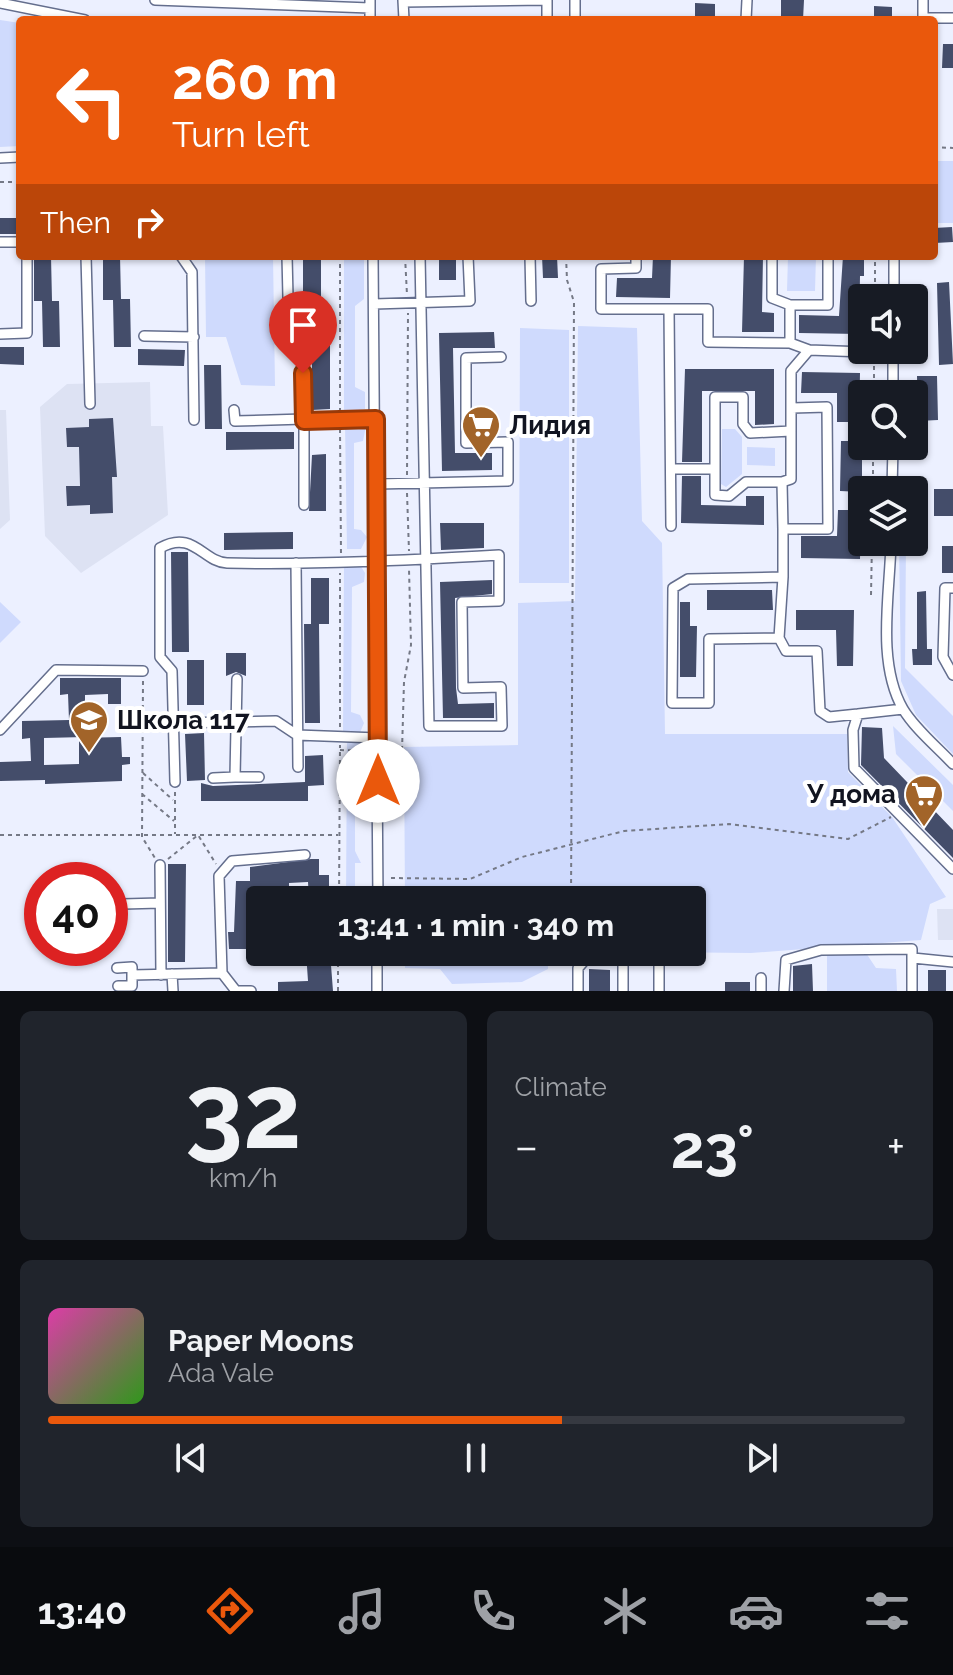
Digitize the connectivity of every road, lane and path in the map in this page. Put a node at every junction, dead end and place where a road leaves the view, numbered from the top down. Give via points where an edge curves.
1 (155, 0) edge
2 (547, 0) edge
3 (403, 1) edge
4 (0, 3) edge
5 (370, 4) edge
6 (65, 16) edge
7 (27, 260) edge
8 (86, 260) edge
9 (184, 260) edge
10 (287, 260) edge
11 (340, 260) edge
12 (373, 260) edge
13 (405, 260) edge
14 (420, 260) edge
15 (468, 260) edge
16 (530, 260) edge
17 (566, 260) edge
18 (636, 260) edge
19 (772, 260) edge
20 (828, 260) edge
21 (875, 260) edge
22 (894, 260) edge
23 (875, 284) edge
24 (894, 284) edge
25 (531, 301) dead end
26 (408, 303) junction
27 (421, 303) junction
28 (374, 304) junction
29 (790, 305) junction
30 (669, 309) junction
31 (0, 334) edge
32 (144, 336) dead end
33 (194, 337) junction
34 (790, 343) junction
35 (809, 350) junction
36 (848, 351) edge
37 (501, 357) dead end
38 (90, 404) dead end
39 (792, 408) junction
40 (234, 410) dead end
41 (376, 419) junction
42 (194, 420) dead end
43 (304, 420) junction
44 (340, 420) junction
45 (791, 431) junction
46 (671, 469) junction
47 (713, 469) junction
48 (425, 482) junction
49 (782, 482) junction
50 (407, 483) junction
51 (377, 484) junction
52 (304, 505) dead end
53 (671, 526) dead end
54 (783, 529) junction
55 (872, 556) edge
56 (891, 556) edge
57 (409, 558) junction
58 (378, 559) junction
59 (426, 559) junction
60 (341, 560) junction
61 (296, 563) junction
62 (783, 577) junction
63 (953, 588) edge
64 (871, 595) dead end
65 (779, 638) junction
66 (948, 658) edge
67 (143, 671) joint
68 (953, 675) edge
69 (237, 679) dead end
70 (903, 709) junction
71 (858, 714) junction
72 (142, 722) junction
73 (174, 722) junction
74 (234, 722) junction
75 (0, 730) edge
76 (297, 735) junction
77 (340, 738) junction
78 (378, 738) junction
79 (340, 750) junction
80 (379, 751) junction
81 (953, 764) edge
82 (298, 767) dead end
83 (142, 772) junction
84 (235, 777) junction
85 (259, 777) dead end
86 (213, 778) dead end
87 (175, 782) joint
88 (142, 793) junction
89 (175, 802) junction
90 (892, 817) dead end
91 (175, 822) junction
92 (0, 835) edge
93 (142, 835) junction
94 (175, 835) junction
95 (198, 835) junction
96 (339, 835) junction
97 (571, 844) junction
98 (305, 855) dead end
99 (160, 865) junction
100 (953, 869) edge
101 (219, 876) junction
102 (391, 878) dead end
103 (339, 886) edge
104 (378, 886) edge
105 (571, 886) edge
106 (160, 903) junction
107 (128, 904) edge
108 (913, 958) junction
109 (953, 962) edge
110 (338, 966) edge
111 (377, 966) edge
112 (580, 966) edge
113 (623, 966) edge
114 (659, 966) edge
115 (117, 968) dead end
116 (222, 973) junction
117 (172, 974) junction
118 (132, 975) junction
119 (161, 975) junction
120 (761, 978) dead end
121 (118, 986) dead end
122 (173, 991) edge
123 (236, 991) edge
124 (251, 991) edge
125 (338, 991) edge
126 (377, 991) edge
127 (578, 991) edge
128 (623, 991) edge
129 (659, 991) edge
130 (761, 991) edge
131 (784, 991) edge
132 (912, 991) edge

1 - 5 street
2 - 3 street
4 - 6 street
7 - 31 street via 27,333
8 - 38 street
9 - 33 street via 192,272
10 - 43 street via 289,339 303,350
11 - 44 path
12 - 28 street
13 - 26 path
14 - 27 street
15 - 27 street via 470,301
16 - 25 street
17 - 97 path via 574,302
18 - 30 street via 636,268 601,269 601,309
19 - 29 street via 772,298
20 - 29 street via 828,305
21 - 23 path
22 - 24 street
26 - 27 street
26 - 28 street
26 - 50 path
27 - 48 street
28 - 41 street
29 - 34 street
30 - 34 street via 708,309 708,342
30 - 46 street
32 - 33 street
33 - 42 street
34 - 35 street
35 - 36 street
35 - 39 street via 791,371
37 - 48 street via 466,358 466,443 508,442 508,481
39 - 45 street
39 - 54 street via 827,407 828,529
40 - 43 street via 235,421
41 - 44 street
41 - 51 street
43 - 44 street
43 - 52 street
44 - 60 path
45 - 47 street via 750,433 743,424 743,397 715,397
45 - 49 street via 791,479
46 - 47 street
46 - 53 street
47 - 49 street via 715,495 729,496 746,482
48 - 50 street
48 - 59 street
49 - 54 street
50 - 51 street
50 - 57 path
51 - 58 street
54 - 62 street
55 - 64 path
56 - 70 street via 888,661
57 - 58 street
57 - 59 street
57 - 80 path via 411,645 402,751
58 - 60 street
58 - 78 street
59 - 59 street via 499,555 499,601 462,602 463,688 501,687 502,726 429,726
60 - 61 street
60 - 77 path
61 - 73 street via 221,563 193,543 160,548 160,657 172,671
61 - 76 street
62 - 65 street
62 - 65 street via 688,579 673,588 672,703 709,703 709,639
63 - 66 street via 945,588
65 - 71 street via 786,651 817,651 820,711 829,717
66 - 68 street
67 - 72 path
67 - 75 street via 56,670
69 - 74 street
70 - 71 street
70 - 81 street
71 - 100 street via 854,768
72 - 73 path
72 - 83 path
73 - 74 street
73 - 87 street
74 - 76 street via 276,721
74 - 84 street
76 - 77 street
76 - 82 street
77 - 78 street
77 - 79 path
78 - 80 street
79 - 80 path
79 - 96 path
80 - 104 street
83 - 88 path
83 - 89 path
84 - 85 street
84 - 86 street
87 - 89 path
88 - 91 path
88 - 93 path
89 - 91 path
90 - 97 path via 848,839 729,824 624,831
91 - 94 path
92 - 93 path
93 - 94 path
93 - 99 path
94 - 95 path
95 - 96 path
95 - 99 path
95 - 101 path
96 - 103 path
97 - 102 path via 470,879
97 - 105 path
98 - 101 street via 232,861
99 - 106 street
101 - 116 street
106 - 107 street
106 - 119 street
108 - 109 street
108 - 131 street via 912,949 821,950 786,960
108 - 132 street
110 - 125 path
111 - 126 street
112 - 127 street
113 - 128 street
114 - 129 street
115 - 118 street via 132,967
116 - 117 street
116 - 123 street
117 - 119 street
117 - 122 street
118 - 119 street
118 - 121 street via 132,986
120 - 130 street
123 - 124 street

